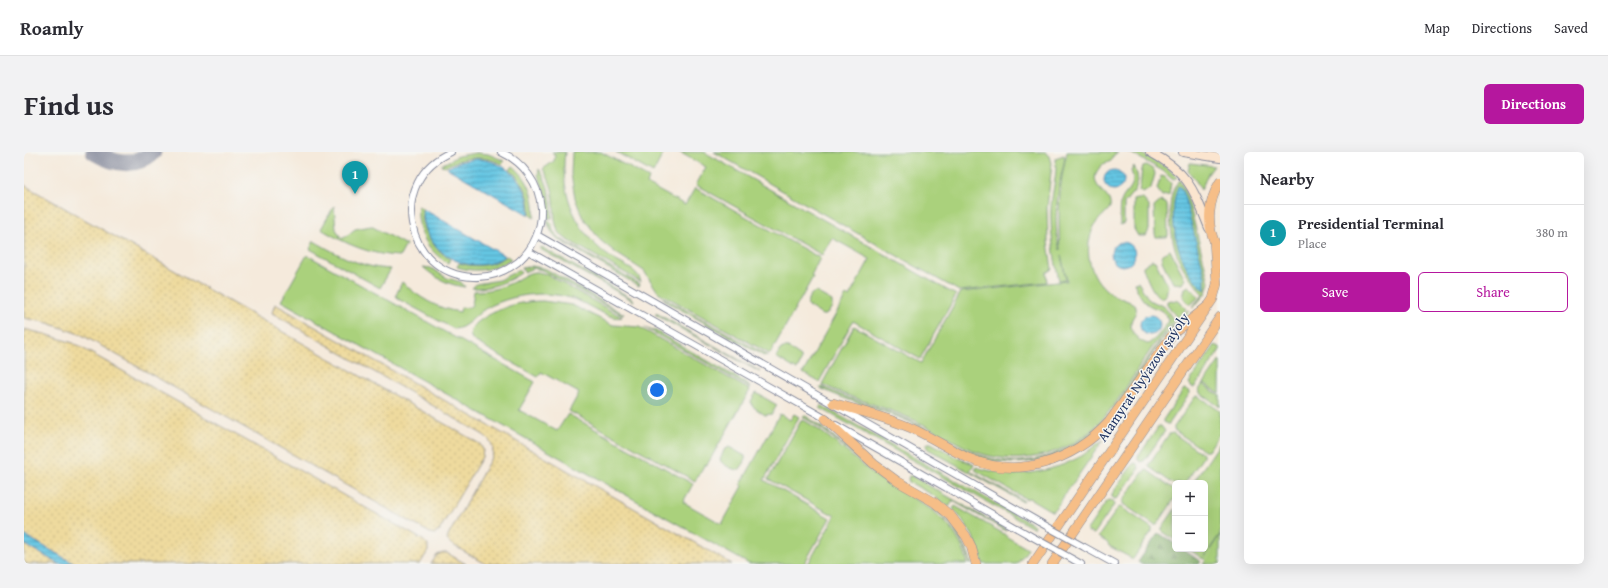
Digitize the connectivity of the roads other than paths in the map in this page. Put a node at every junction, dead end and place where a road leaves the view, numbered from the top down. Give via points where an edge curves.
1 (451, 152) edge
2 (501, 152) edge
3 (1150, 152) edge
4 (1183, 152) edge
5 (1220, 158) edge
6 (1220, 182) edge
7 (537, 235) junction
8 (1213, 237) junction
9 (528, 251) junction
10 (1220, 254) edge
11 (1208, 306) junction
12 (1220, 317) edge
13 (833, 403) junction
14 (825, 419) junction
15 (976, 564) edge
16 (1033, 564) edge
17 (1052, 564) edge
18 (1081, 564) edge
19 (1115, 564) edge

1 - 9 street via 427,169 414,192 410,212 412,226 423,250 438,265 450,272 476,277 490,276 503,271
2 - 7 street via 519,164 535,185 540,198 541,212
3 - 8 street via 1176,168 1187,180
4 - 5 street
6 - 8 main road, Atamyrat Nyýazow şaýoly via 1210,209
7 - 9 street
7 - 13 street
8 - 10 main road
8 - 11 main road, Atamyrat Nyýazow şaýoly via 1216,289
9 - 14 street
11 - 13 main road via 1174,333 1098,435 1078,449 1032,466 987,465 899,423
11 - 16 main road, Atamyrat Nyýazow şaýoly
12 - 17 main road
13 - 19 street, bridge
14 - 15 main road via 874,464 897,481 934,502 951,516 966,536
14 - 18 street, bridge

